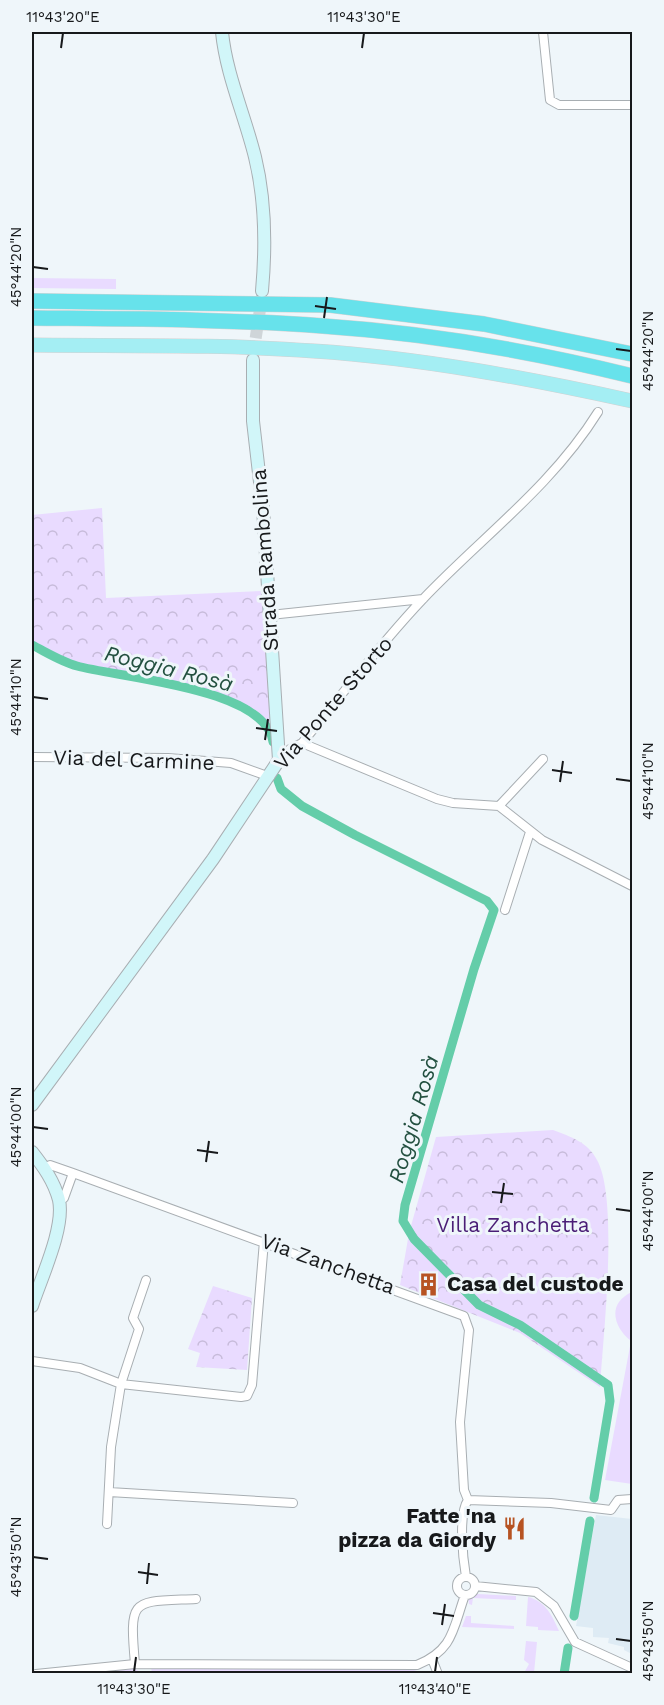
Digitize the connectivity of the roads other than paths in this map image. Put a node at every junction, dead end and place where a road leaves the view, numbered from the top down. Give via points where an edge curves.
1 (222, 32) edge
2 (543, 32) edge
3 (633, 105) edge
4 (262, 291) tunnel mouth
5 (32, 301) edge
6 (32, 318) edge
7 (32, 326) edge
8 (324, 326) junction
9 (32, 345) edge
10 (633, 354) edge
11 (253, 360) tunnel mouth
12 (633, 376) edge
13 (633, 401) edge
14 (598, 412) dead end
15 (423, 599) junction
16 (270, 615) junction
17 (302, 743) junction
18 (32, 757) edge
19 (543, 759) dead end
20 (279, 760) junction
21 (270, 777) junction
22 (499, 806) junction
23 (530, 831) junction
24 (633, 886) edge
25 (505, 910) dead end
26 (32, 1105) edge
27 (32, 1152) edge
28 (44, 1168) junction
29 (74, 1173) junction
30 (59, 1201) junction
31 (264, 1241) junction
32 (146, 1280) dead end
33 (32, 1306) edge
34 (32, 1361) edge
35 (121, 1384) junction
36 (109, 1492) junction
37 (633, 1499) edge
38 (468, 1500) junction
39 (293, 1503) dead end
40 (107, 1524) dead end
41 (465, 1577) junction
42 (475, 1586) junction
43 (465, 1595) junction
44 (196, 1599) dead end
45 (432, 1659) junction
46 (140, 1664) junction
47 (633, 1668) edge
48 (36, 1674) edge
49 (147, 1674) edge
50 (438, 1674) edge

1 - 4 street via 256,159 263,202 266,245
2 - 3 street via 550,100 560,105
5 - 10 highway via 330,305 484,324
6 - 8 highway
7 - 8 highway
8 - 12 highway via 460,341
9 - 13 main road via 314,351 529,379
11 - 16 street, Strada Rambolina via 253,421
14 - 15 street, Via Ponte Storto via 553,472
15 - 16 street
15 - 17 street, Via Ponte Storto
16 - 20 street, Strada Rambolina
17 - 20 street, Via Ponte Storto via 290,748
17 - 22 street via 437,799
18 - 21 street, Via del Carmine via 168,758 231,763
19 - 22 street
20 - 21 street, Via Ponte Storto
21 - 26 street, Via Ponte Storto
22 - 23 street
23 - 24 street
23 - 25 street
27 - 28 street
28 - 29 street, Via Zanchetta via 50,1165
28 - 30 street
29 - 30 street
29 - 31 street, Via Zanchetta
30 - 33 street via 59,1221
31 - 35 street via 252,1385 247,1396
31 - 38 street, Via Zanchetta via 464,1316 468,1330 460,1445
32 - 35 street via 133,1318 139,1329
34 - 35 street via 74,1366
35 - 36 street
36 - 39 street
36 - 40 street
37 - 38 street via 618,1500 611,1510
38 - 41 street, Via Zanchetta via 464,1518
41 - 42 street
41 - 43 street via 457,1587
42 - 43 street via 472,1593
42 - 47 street via 536,1592 554,1606 575,1642
43 - 45 street via 453,1637
44 - 46 street via 143,1603 134,1612 132,1628
45 - 46 street via 408,1666
45 - 50 street
46 - 48 street
46 - 49 street

